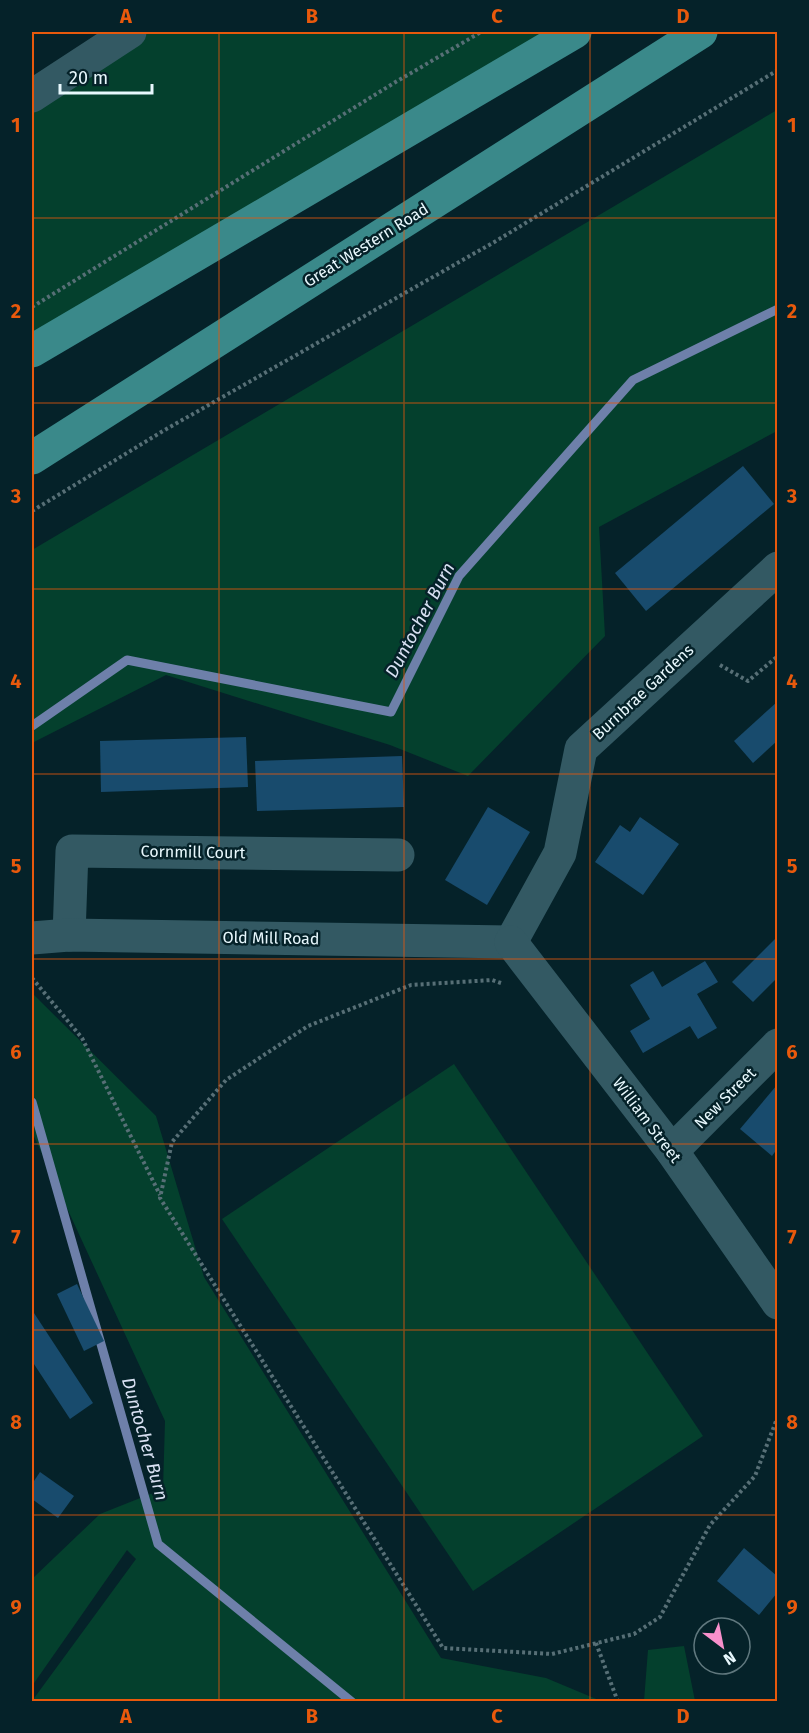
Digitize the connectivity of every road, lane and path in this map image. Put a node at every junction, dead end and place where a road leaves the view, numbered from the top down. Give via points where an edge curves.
1 (130, 32) edge
2 (481, 32) edge
3 (575, 32) edge
4 (701, 32) edge
5 (777, 69) edge
6 (32, 96) edge
7 (32, 307) edge
8 (32, 351) edge
9 (32, 458) edge
10 (32, 511) edge
11 (777, 568) edge
12 (691, 648) junction
13 (777, 656) edge
14 (398, 855) dead end
15 (69, 935) junction
16 (32, 938) edge
17 (511, 942) junction
18 (32, 978) edge
19 (548, 990) junction
20 (777, 1045) edge
21 (672, 1151) junction
22 (160, 1196) junction
23 (777, 1303) edge
24 (777, 1416) edge
25 (596, 1643) junction
26 (618, 1701) edge

1 - 6 street
2 - 7 path
3 - 8 main road
4 - 9 main road, Great Western Road
5 - 10 path via 496,241
11 - 12 street, Burnbrae Gardens
12 - 13 path via 748,681
12 - 17 street, Burnbrae Gardens via 581,749 560,853
14 - 15 street, Cornmill Court via 72,851
15 - 16 street, Old Mill Road
15 - 17 street, Old Mill Road
17 - 19 street, William Street
18 - 22 path via 82,1038
19 - 21 street, William Street
19 - 22 path via 527,991 492,980 411,985 308,1026 226,1080 172,1142
20 - 21 street, New Street
21 - 23 street, William Street
22 - 25 path via 443,1647 552,1654
24 - 25 path via 754,1476 710,1525 660,1617 634,1634
25 - 26 path

